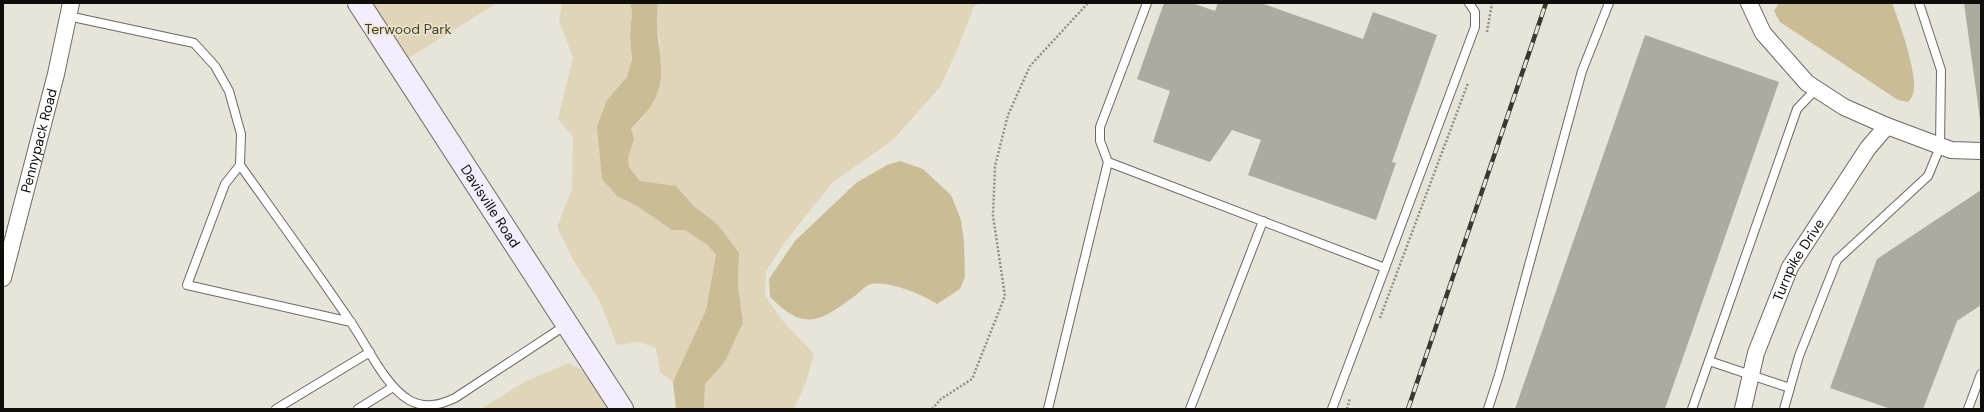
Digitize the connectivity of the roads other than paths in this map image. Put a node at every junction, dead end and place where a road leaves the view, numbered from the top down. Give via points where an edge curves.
1 (359, 3) edge
2 (1147, 3) edge
3 (1469, 3) edge
4 (1609, 3) edge
5 (1749, 3) edge
6 (1920, 3) edge
7 (70, 9) edge
8 (1816, 89) junction
9 (1887, 126) junction
10 (1940, 146) junction
11 (1981, 151) edge
12 (1108, 162) junction
13 (240, 165) junction
14 (1263, 221) junction
15 (1385, 268) junction
16 (3, 278) edge
17 (351, 322) junction
18 (567, 325) junction
19 (370, 352) junction
20 (1709, 361) junction
21 (1981, 374) edge
22 (1751, 375) junction
23 (393, 387) junction
24 (1790, 388) junction
25 (276, 409) edge
26 (358, 409) edge
27 (622, 409) edge
28 (1048, 409) edge
29 (1190, 409) edge
30 (1332, 409) edge
31 (1488, 409) edge
32 (1692, 409) edge
33 (1743, 409) edge
34 (1784, 409) edge
35 (1968, 409) edge

1 - 18 street, Davisville Road
2 - 12 lane via 1100,127 1100,141
3 - 15 lane via 1475,12 1476,27
4 - 31 lane via 1582,71
5 - 8 street via 1763,33 1807,83
6 - 10 lane via 1941,70
7 - 13 lane via 194,43 215,66 229,91 241,134
7 - 16 street, Pennypack Road
8 - 9 street via 1844,107
8 - 20 lane via 1797,109
9 - 10 street
9 - 22 street, Turnpike Drive via 1868,148 1790,267 1756,353
10 - 11 street via 1951,150
10 - 24 lane via 1928,176 1837,260 1799,356
12 - 14 lane
12 - 28 lane
13 - 17 lane
13 - 17 lane via 225,184 187,286
14 - 15 lane
14 - 29 lane
15 - 30 lane
17 - 19 lane
18 - 23 lane via 443,404 420,404
18 - 27 street, Davisville Road
19 - 23 lane
19 - 25 lane
20 - 22 lane
20 - 32 lane
21 - 35 lane
22 - 24 lane
22 - 33 street, Turnpike Drive
23 - 26 lane
24 - 34 lane

